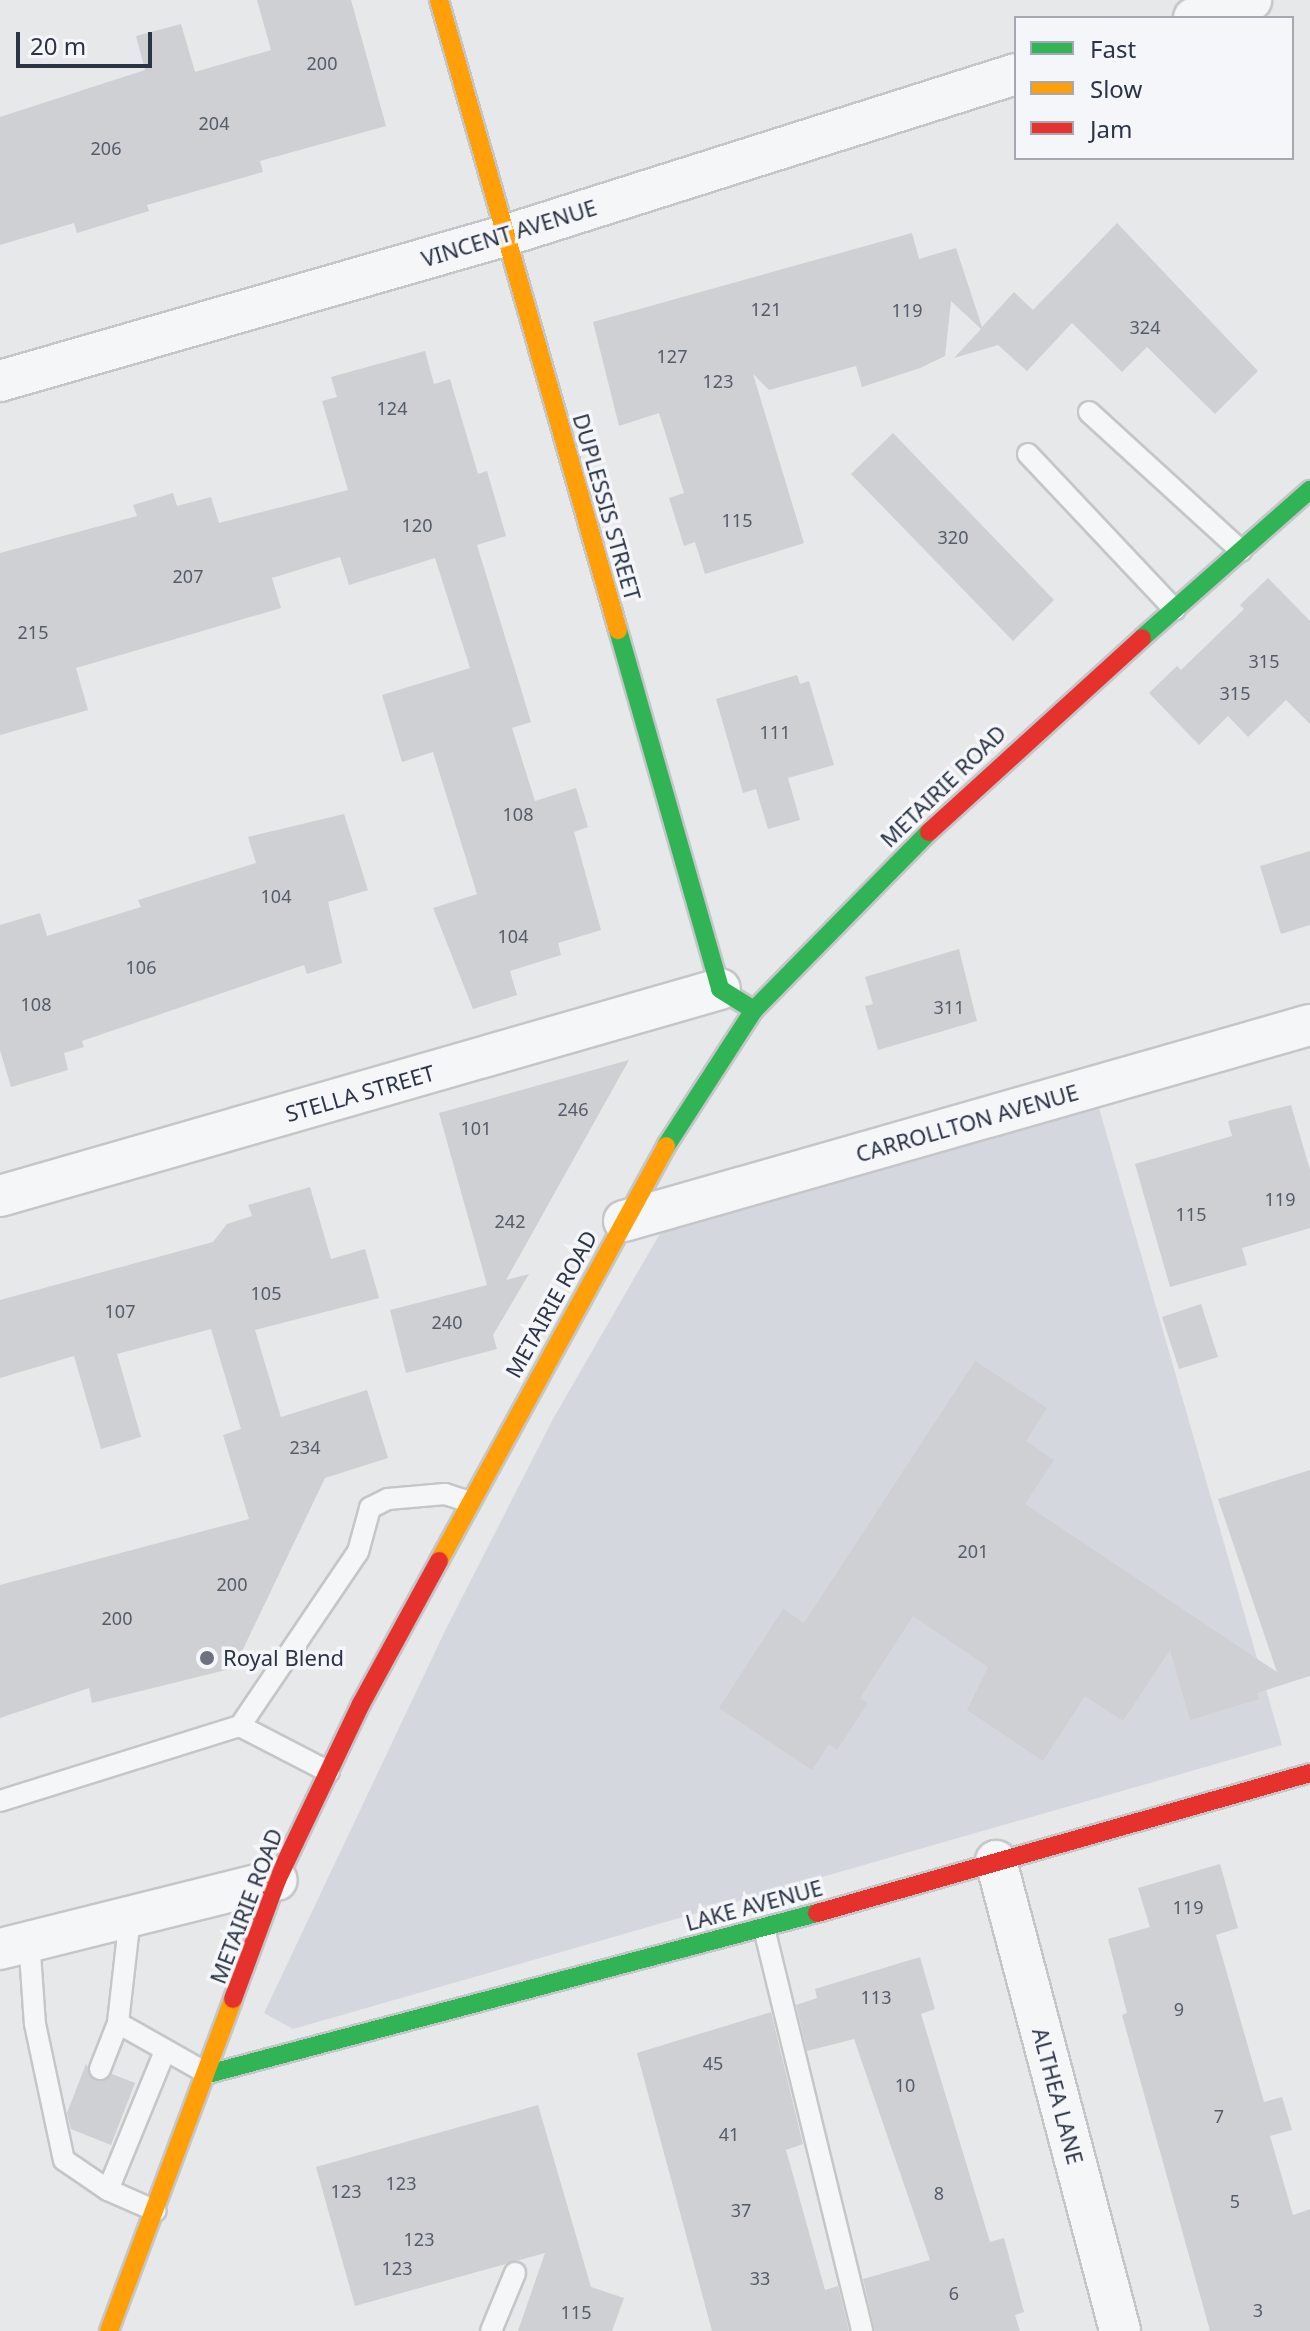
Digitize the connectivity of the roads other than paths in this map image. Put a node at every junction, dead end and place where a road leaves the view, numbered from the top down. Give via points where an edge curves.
1 (439, 0) edge
2 (1251, 0) edge
3 (1200, 16) edge
4 (1014, 75) edge
5 (504, 236) junction
6 (0, 381) edge
7 (1089, 412) dead end
8 (1028, 454) dead end
9 (1310, 490) edge
10 (1241, 551) junction
11 (1175, 610) junction
12 (720, 989) junction
13 (754, 1010) junction
14 (1310, 1025) edge
15 (0, 1196) edge
16 (624, 1221) junction
17 (470, 1502) junction
18 (240, 1726) junction
19 (329, 1772) junction
20 (1310, 1773) edge
21 (0, 1801) edge
22 (996, 1861) junction
23 (277, 1880) junction
24 (130, 1917) junction
25 (764, 1928) junction
26 (14, 1944) edge
27 (118, 2023) junction
28 (165, 2051) junction
29 (100, 2069) dead end
30 (208, 2074) junction
31 (75, 2131) dead end
32 (64, 2160) junction
33 (108, 2190) junction
34 (156, 2211) junction
35 (515, 2273) dead end
36 (109, 2331) edge
37 (491, 2331) edge
38 (862, 2331) edge
39 (1120, 2331) edge

1 - 5 main road, DUPLESSIS STREET
2 - 3 street
4 - 5 street, VINCENT AVENUE
5 - 6 street, VINCENT AVENUE
5 - 12 main road, DUPLESSIS STREET
7 - 10 lane
8 - 11 lane
9 - 10 main road, METAIRIE ROAD
10 - 11 main road, METAIRIE ROAD
11 - 13 main road, METAIRIE ROAD via 1007,756
12 - 13 main road
12 - 15 street, STELLA STREET
13 - 16 main road, METAIRIE ROAD via 681,1119
14 - 16 street, CARROLLTON AVENUE
16 - 17 main road, METAIRIE ROAD
17 - 18 lane via 445,1494 388,1499 370,1508 358,1552
17 - 19 main road, METAIRIE ROAD
18 - 19 lane
18 - 21 lane
19 - 23 main road, METAIRIE ROAD
20 - 22 main road, LAKE AVENUE
22 - 25 main road, LAKE AVENUE
22 - 39 street, ALTHEA LANE
23 - 24 street
23 - 30 main road, METAIRIE ROAD
24 - 26 street
24 - 27 lane
25 - 30 main road, LAKE AVENUE
25 - 38 lane
26 - 32 lane
27 - 28 lane
27 - 29 lane
28 - 30 lane
28 - 33 lane
30 - 34 main road, METAIRIE ROAD
31 - 32 lane
32 - 33 lane
33 - 34 lane
34 - 36 main road, METAIRIE ROAD
35 - 37 lane

